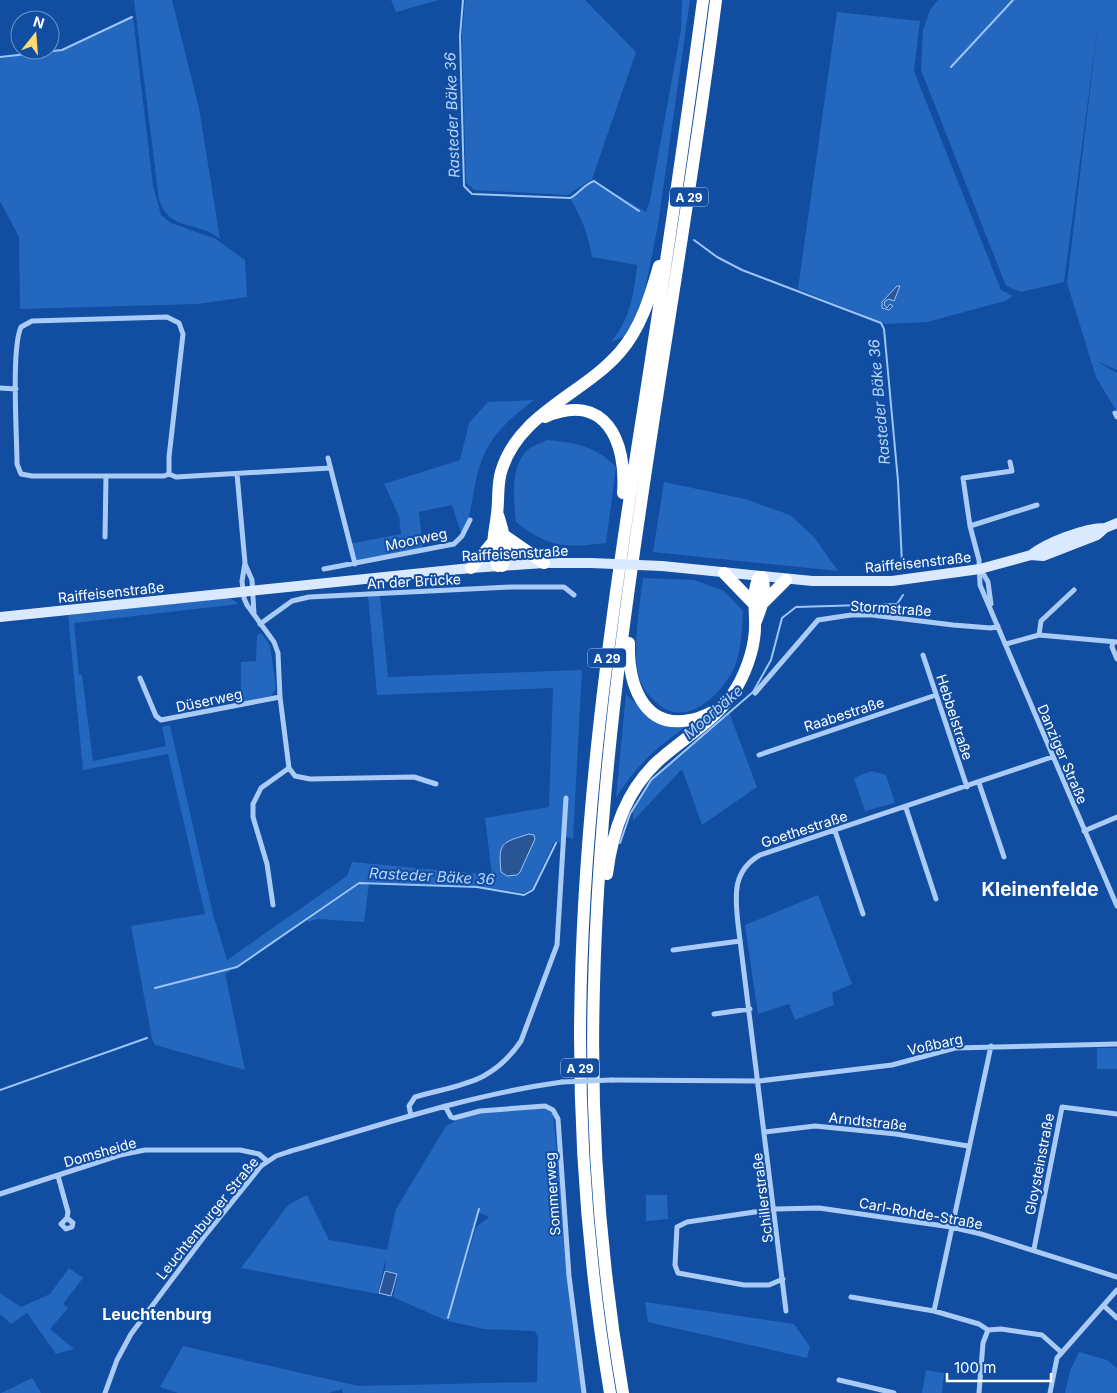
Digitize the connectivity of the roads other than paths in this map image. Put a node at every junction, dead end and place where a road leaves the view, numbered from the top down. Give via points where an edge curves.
1 (703, 0) edge
2 (716, 0) edge
3 (678, 187) junction
4 (0, 388) edge
5 (16, 389) junction
6 (536, 421) junction
7 (328, 458) dead end
8 (1010, 462) dead end
9 (330, 468) junction
10 (169, 474) junction
11 (237, 474) junction
12 (106, 476) junction
13 (1037, 505) dead end
14 (497, 511) junction
15 (470, 520) dead end
16 (1117, 523) edge
17 (970, 526) junction
18 (505, 536) junction
19 (105, 537) dead end
20 (492, 543) junction
21 (245, 563) junction
22 (544, 563) junction
23 (355, 564) junction
24 (500, 566) junction
25 (471, 568) junction
26 (324, 569) dead end
27 (980, 569) junction
28 (724, 573) junction
29 (618, 574) junction
30 (631, 576) junction
31 (761, 577) junction
32 (786, 580) junction
33 (248, 590) junction
34 (1074, 590) dead end
35 (574, 595) dead end
36 (758, 603) junction
37 (254, 614) junction
38 (0, 617) edge
39 (260, 624) junction
40 (998, 626) junction
41 (1039, 635) junction
42 (1115, 642) edge
43 (1006, 644) junction
44 (923, 655) dead end
45 (1117, 660) edge
46 (140, 678) dead end
47 (755, 693) dead end
48 (936, 695) junction
49 (280, 697) junction
50 (720, 709) junction
51 (760, 755) dead end
52 (1052, 757) junction
53 (289, 768) junction
54 (979, 783) junction
55 (436, 784) dead end
56 (966, 787) junction
57 (566, 798) dead end
58 (906, 808) junction
59 (1117, 817) edge
60 (835, 831) junction
61 (1084, 831) junction
62 (1004, 856) dead end
63 (936, 899) dead end
64 (273, 905) dead end
65 (1117, 905) edge
66 (863, 914) dead end
67 (740, 941) junction
68 (673, 950) dead end
69 (594, 985) junction
70 (750, 1009) junction
71 (714, 1014) dead end
72 (1117, 1044) edge
73 (991, 1046) junction
74 (759, 1081) junction
75 (446, 1106) junction
76 (1117, 1114) edge
77 (411, 1116) junction
78 (765, 1132) junction
79 (968, 1146) junction
80 (267, 1161) junction
81 (58, 1176) junction
82 (0, 1194) edge
83 (775, 1209) junction
84 (67, 1218) dead end
85 (951, 1227) junction
86 (1034, 1249) junction
87 (1117, 1277) edge
88 (783, 1279) junction
89 (1117, 1290) edge
90 (851, 1297) dead end
91 (1104, 1306) junction
92 (786, 1311) dead end
93 (934, 1311) junction
94 (1117, 1318) edge
95 (988, 1330) junction
96 (1061, 1352) junction
97 (839, 1380) dead end
98 (106, 1393) edge
99 (584, 1393) edge
100 (610, 1393) edge
101 (623, 1393) edge
102 (894, 1393) edge
103 (979, 1393) edge
104 (1050, 1393) edge

1 - 3 highway, A 29
2 - 30 highway, A 29
3 - 6 highway via 670,198 661,258 650,296 631,338 600,373 550,407
3 - 29 highway, A 29
4 - 5 street
5 - 10 street via 18,337 21,327 26,324 51,320 173,319 179,322 183,334
5 - 12 street via 17,464 21,474
6 - 14 highway, A 29 via 514,443 506,458 498,485
6 - 29 highway, A 29 via 561,411 584,411 603,421 619,442 624,479 616,548
7 - 9 street
8 - 17 street, Danziger Straße via 1012,471 963,478
9 - 11 street
9 - 23 street
10 - 11 street via 176,477
10 - 12 street
11 - 21 street
12 - 19 street
13 - 17 street
14 - 18 highway, A 29
14 - 20 highway
15 - 23 street, Moorweg via 454,544
16 - 27 main road, Raiffeisenstraße via 1097,535 1043,556 1030,555
17 - 27 street, Danziger Straße
18 - 22 highway
18 - 24 highway, A 29 via 505,558
20 - 24 highway
20 - 25 highway
21 - 33 street
21 - 33 street via 242,581
22 - 24 main road, Raiffeisenstraße
22 - 28 main road, Raiffeisenstraße, bridge via 662,566
23 - 26 street, Moorweg
24 - 25 main road, Raiffeisenstraße
25 - 33 main road, Raiffeisenstraße
27 - 32 main road, Raiffeisenstraße via 892,581
27 - 40 street, Danziger Straße via 980,585
28 - 31 main road, Raiffeisenstraße
28 - 36 highway
29 - 100 highway, A 29 via 589,826 580,1036 586,1200
30 - 50 highway, A 29 via 635,592 629,639 630,671 642,702 657,715 676,721 688,721
30 - 69 highway, A 29 via 604,809
31 - 32 main road, Raiffeisenstraße
31 - 36 highway via 756,584
32 - 36 highway
33 - 37 street
33 - 37 street via 247,605
33 - 38 main road, Raiffeisenstraße
34 - 41 street via 1040,621
35 - 39 street, An der Brücke via 564,587 512,586 309,597 292,601
36 - 50 highway via 749,660 737,687
37 - 39 street
39 - 49 street via 278,653
40 - 43 street, Danziger Straße
40 - 47 street, Stormstraße via 953,625 865,615 818,620
41 - 42 street
41 - 43 street
42 - 45 street
43 - 52 street, Danziger Straße
44 - 48 street, Hebbelstraße
46 - 49 street, Düserweg via 156,716 161,720
48 - 51 street, Raabestraße
48 - 56 street, Hebbelstraße
49 - 53 street
50 - 69 highway via 657,762 643,777 623,812 609,859 601,971
52 - 54 street, Goethestraße
52 - 61 street, Danziger Straße
53 - 55 street via 295,776 310,779 414,777
53 - 64 street via 261,788 253,804 253,817 268,864
54 - 56 street, Goethestraße
54 - 62 street
56 - 58 street, Goethestraße
57 - 77 street via 557,945 521,1041 511,1055 484,1078 415,1098 410,1106
58 - 60 street, Goethestraße
58 - 63 street
59 - 61 street
60 - 66 street
60 - 67 street, Goethestraße via 760,855 745,866 735,895
61 - 65 street, Danziger Straße
67 - 68 street
67 - 70 street, Goethestraße
69 - 101 highway, A 29 via 594,1104 599,1200
70 - 71 street
70 - 74 street, Goethestraße
72 - 73 street, Voßbarg
73 - 74 street, Voßbarg via 955,1048 892,1065
73 - 79 street
74 - 75 street, Leuchtenburger Straße, bridge via 562,1082 496,1093
74 - 78 street, Schillerstraße
75 - 77 street, Leuchtenburger Straße
75 - 99 street, Sommerweg via 454,1118 480,1111 545,1106 556,1116 570,1285
76 - 86 street, Gloysteinstraße via 1062,1107
77 - 80 street, Leuchtenburger Straße
78 - 79 street, Arndtstraße via 815,1126 896,1134
78 - 83 street, Schillerstraße
79 - 85 street
80 - 81 street, Domsheide via 259,1154 240,1150 145,1150
80 - 98 street, Leuchtenburger Straße via 203,1238 131,1334 115,1365
81 - 82 street, Domsheide
81 - 84 street
83 - 85 street, Carl-Rohde-Straße via 819,1208
83 - 88 street, Schillerstraße
83 - 88 street, Carl-Rohde-Straße via 679,1225 675,1270 683,1275 744,1285 769,1285
85 - 86 street, Carl-Rohde-Straße
85 - 93 street
86 - 87 street, Carl-Rohde-Straße
88 - 92 street, Schillerstraße
89 - 91 street
90 - 93 street
91 - 94 street
91 - 96 street
93 - 95 street via 979,1324
95 - 96 street via 1042,1335
95 - 103 street via 983,1343
96 - 104 street via 1056,1358
97 - 102 street

